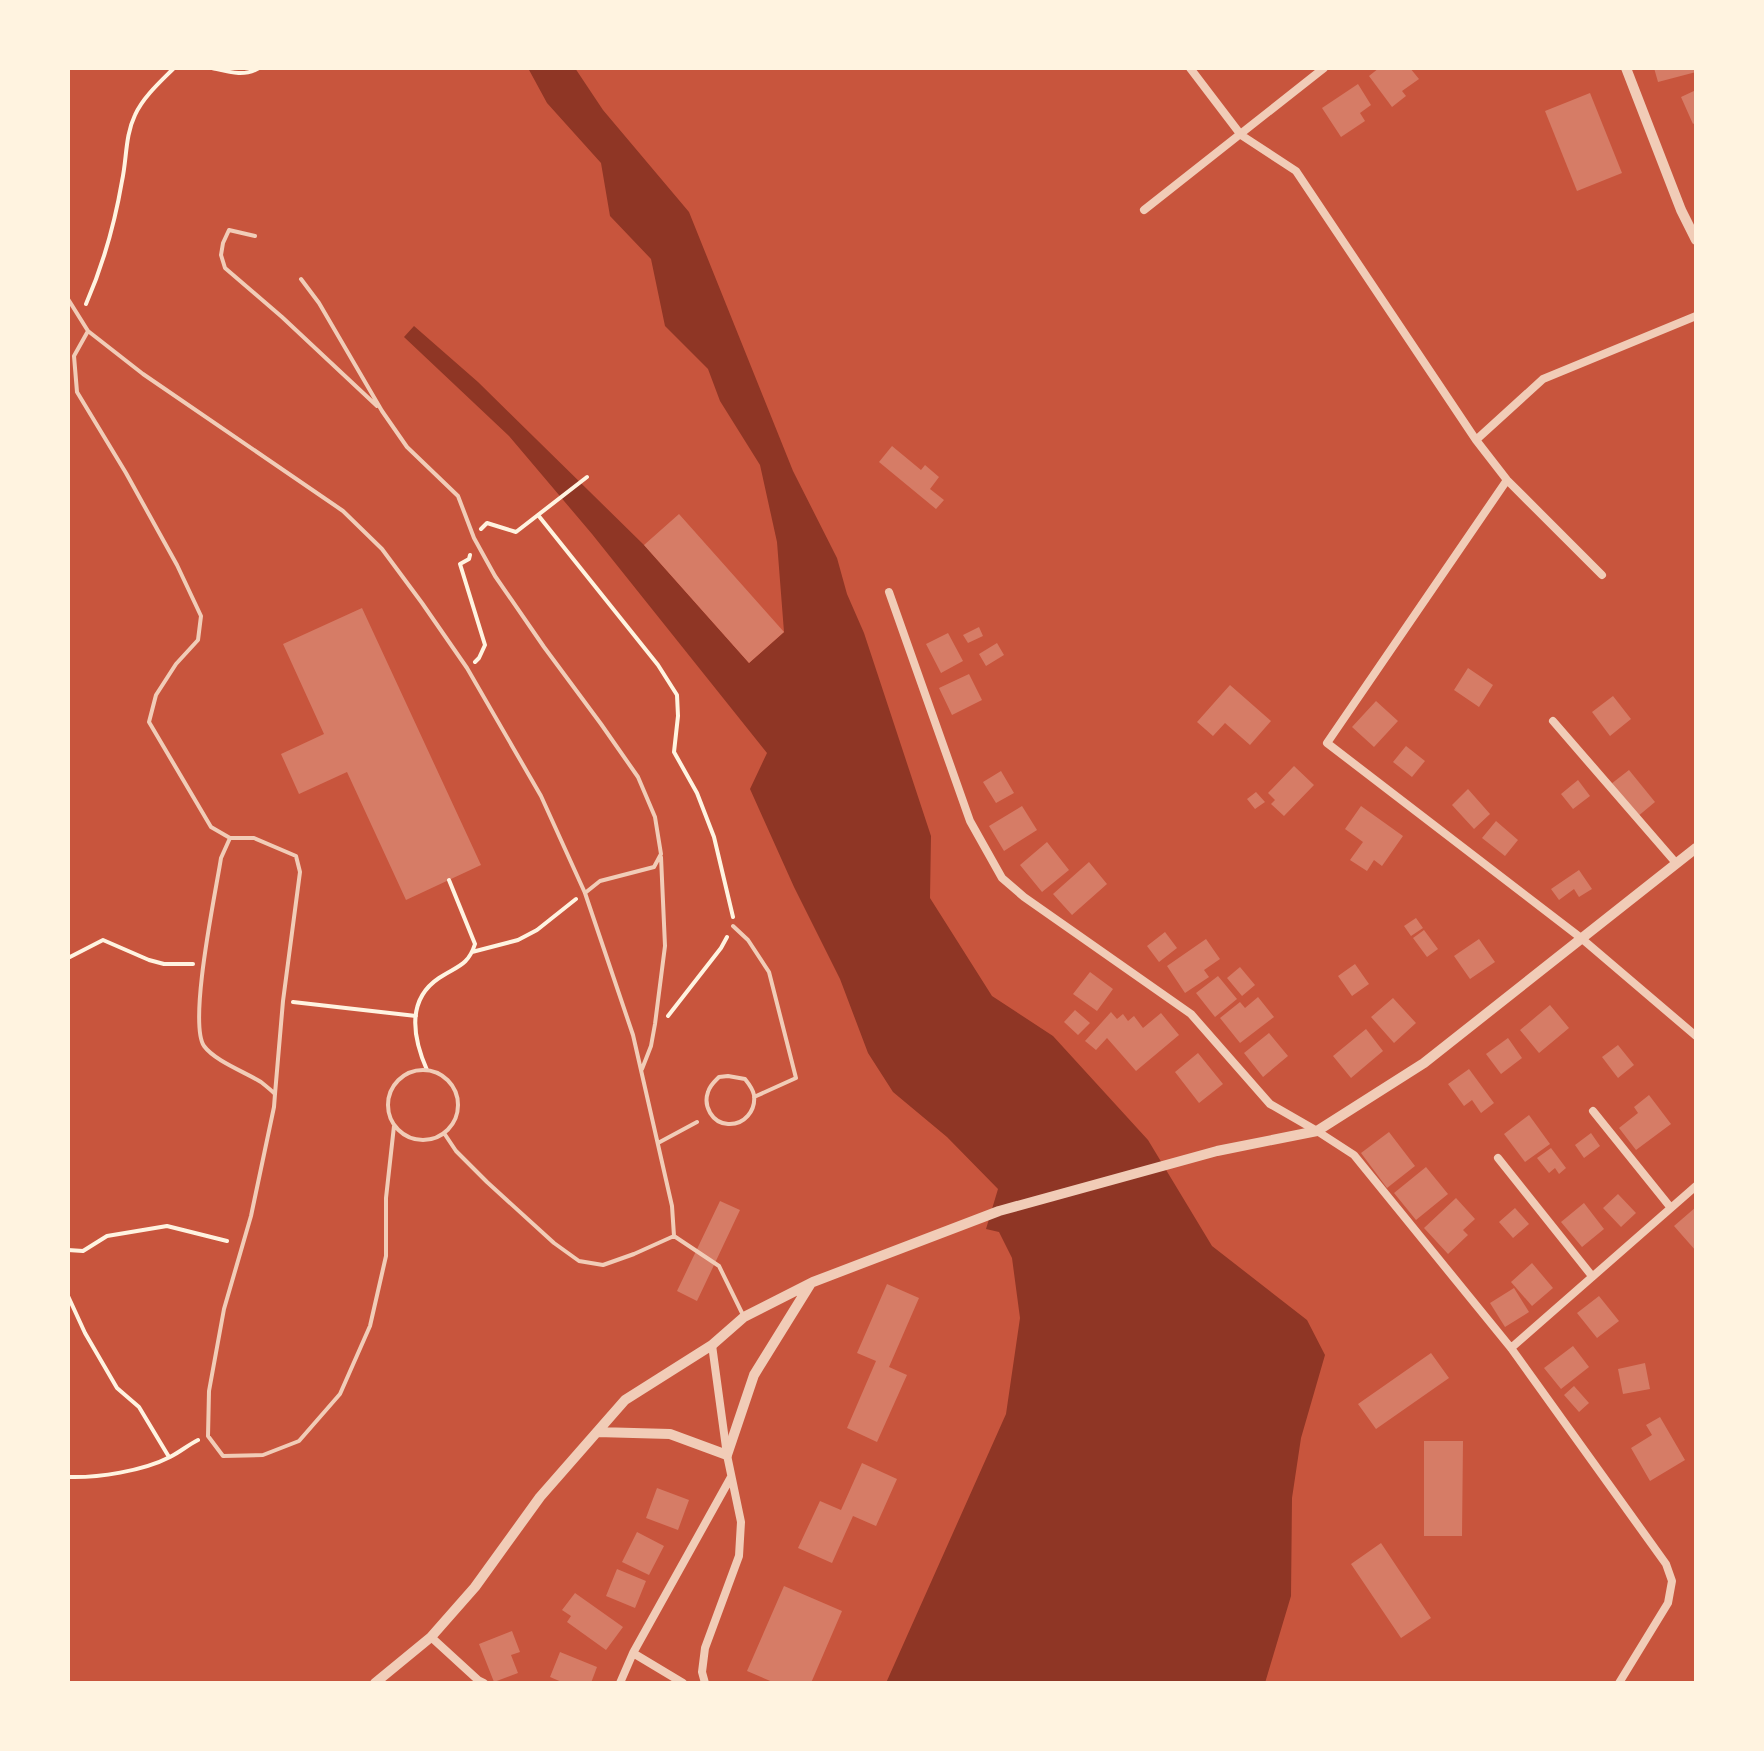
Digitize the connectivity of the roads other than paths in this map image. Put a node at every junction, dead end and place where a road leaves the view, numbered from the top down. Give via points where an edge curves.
1 (1190, 68) edge
2 (1324, 68) edge
3 (1626, 68) edge
4 (1241, 135) junction
5 (1144, 210) dead end
6 (255, 236) dead end
7 (1696, 240) edge
8 (301, 279) dead end
9 (68, 299) edge
10 (1696, 316) edge
11 (88, 331) junction
12 (382, 411) junction
13 (1476, 440) junction
14 (1507, 480) junction
15 (1602, 575) dead end
16 (889, 592) dead end
17 (1553, 721) dead end
18 (230, 838) junction
19 (1696, 848) edge
20 (661, 854) junction
21 (1676, 863) junction
22 (585, 893) junction
23 (733, 926) road end
24 (1581, 938) junction
25 (1696, 1036) edge
26 (641, 1072) junction
27 (275, 1094) junction
28 (754, 1097) junction
29 (1593, 1111) dead end
30 (697, 1122) dead end
31 (394, 1126) junction
32 (1317, 1131) junction
33 (444, 1133) junction
34 (658, 1143) junction
35 (1498, 1158) dead end
36 (1696, 1186) edge
37 (1671, 1208) junction
38 (674, 1236) junction
39 (1592, 1276) junction
40 (813, 1282) junction
41 (744, 1317) junction
42 (712, 1345) junction
43 (1511, 1348) junction
44 (597, 1432) junction
45 (727, 1455) junction
46 (731, 1477) junction
47 (431, 1637) junction
48 (633, 1653) junction
49 (375, 1683) edge
50 (484, 1683) edge
51 (620, 1683) edge
52 (683, 1683) edge
53 (705, 1683) edge
54 (1619, 1683) edge

1 - 4 street
2 - 4 street
3 - 7 street
4 - 5 street
4 - 13 street via 1296,171
6 - 12 lane via 229,230 221,255 225,268
8 - 12 lane
9 - 11 lane
10 - 13 street via 1543,379
11 - 18 lane via 74,356 77,392 201,616 198,640 156,695 149,722 211,827
11 - 22 lane via 343,511 382,549 467,668 541,796
12 - 20 lane via 407,447 458,496 495,576 638,777 655,817
13 - 14 street
14 - 15 street
14 - 24 street via 1327,743
16 - 32 street via 970,821 1002,878 1191,1014 1270,1104
17 - 21 street
18 - 27 lane via 221,858 199,992 201,1036 218,1057
18 - 27 lane via 254,838 296,856 300,872
19 - 21 street
20 - 22 lane via 654,867 600,881
20 - 26 lane via 665,946 653,1034
21 - 24 street
22 - 26 lane
23 - 28 lane via 769,972 796,1078
24 - 25 street
24 - 32 street via 1424,1063
26 - 34 lane
27 - 31 lane via 209,1391 208,1436 223,1456 263,1455 299,1441 340,1394 370,1326 386,1256
28 - 28 lane via 745,1079 719,1077 706,1094 706,1105 719,1121 729,1124 748,1117
29 - 37 street
30 - 34 lane
31 - 33 lane via 412,1139
31 - 33 lane via 388,1104 395,1083 415,1070 427,1070 448,1080 458,1101 453,1125
32 - 40 street via 1217,1151 999,1211
32 - 43 street via 1354,1155
33 - 38 lane via 487,1182 579,1261 603,1265
34 - 38 lane
35 - 39 street
36 - 37 street
37 - 39 street
38 - 41 lane via 719,1266
39 - 43 street
40 - 41 street
40 - 45 street via 754,1375
41 - 42 street
42 - 44 street via 625,1400
42 - 45 street
43 - 54 street via 1666,1564 1672,1581 1668,1603
44 - 45 street via 670,1434
44 - 47 street
45 - 46 street
46 - 48 street
46 - 53 street via 741,1522 739,1556 705,1648
47 - 49 street
47 - 50 street
48 - 51 street
48 - 52 street

